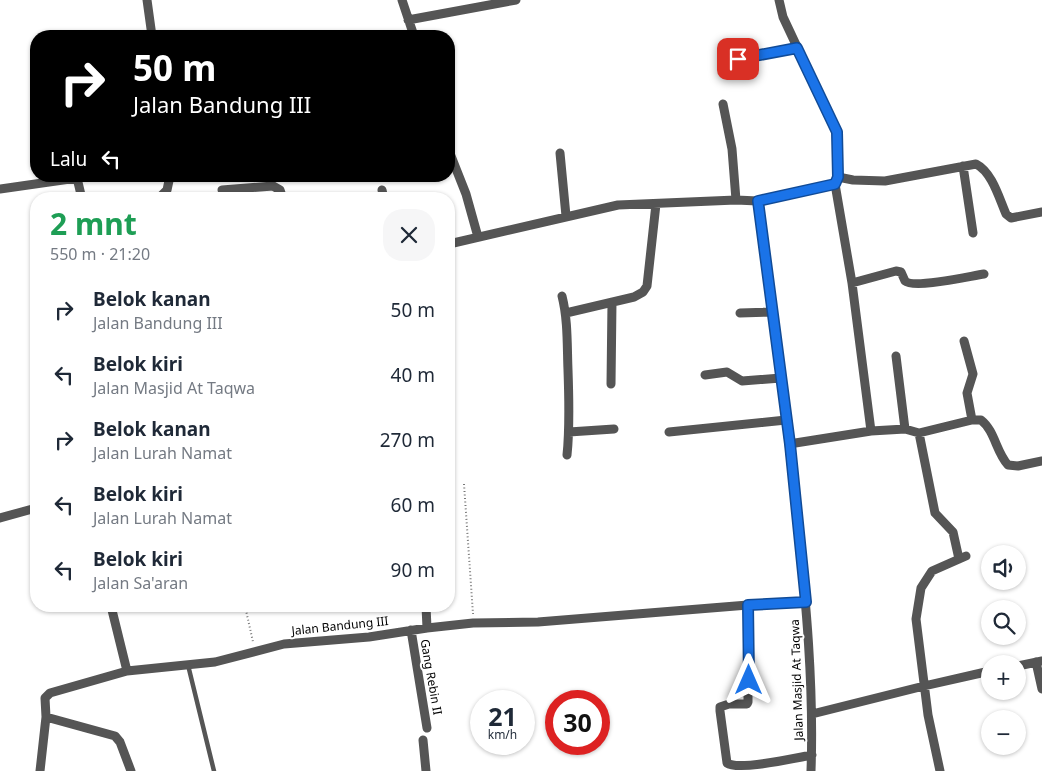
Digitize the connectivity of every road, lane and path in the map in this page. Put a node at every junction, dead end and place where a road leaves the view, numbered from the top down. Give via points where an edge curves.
1 (147, 0) edge
2 (402, 0) edge
3 (516, 0) edge
4 (779, 0) edge
5 (408, 20) junction
6 (151, 30) edge
7 (412, 30) edge
8 (797, 48) junction
9 (738, 59) dead end
10 (723, 104) dead end
11 (560, 154) dead end
12 (455, 166) edge
13 (963, 166) junction
14 (836, 181) junction
15 (45, 182) edge
16 (0, 189) edge
17 (222, 190) dead end
18 (281, 192) edge
19 (736, 200) junction
20 (758, 201) junction
21 (656, 204) junction
22 (1042, 212) edge
23 (566, 216) junction
24 (973, 232) dead end
25 (478, 237) junction
26 (455, 243) edge
27 (984, 274) dead end
28 (852, 283) junction
29 (562, 296) dead end
30 (612, 302) junction
31 (773, 312) junction
32 (566, 313) junction
33 (740, 313) dead end
34 (964, 341) dead end
35 (896, 356) dead end
36 (705, 375) dead end
37 (781, 378) junction
38 (611, 384) dead end
39 (786, 420) junction
40 (972, 420) junction
41 (614, 428) dead end
42 (905, 429) junction
43 (569, 432) junction
44 (669, 432) dead end
45 (872, 432) junction
46 (919, 433) junction
47 (790, 444) junction
48 (567, 455) dead end
49 (1042, 461) edge
50 (464, 484) dead end
51 (30, 510) edge
52 (0, 518) edge
53 (806, 602) junction
54 (748, 605) junction
55 (112, 612) edge
56 (246, 612) edge
57 (426, 612) edge
58 (473, 623) junction
59 (427, 628) junction
60 (411, 630) junction
61 (255, 652) junction
62 (1039, 661) edge
63 (187, 664) junction
64 (1026, 664) edge
65 (126, 671) junction
66 (981, 673) edge
67 (924, 686) junction
68 (1042, 689) edge
69 (812, 714) junction
70 (46, 717) junction
71 (428, 728) dead end
72 (423, 740) dead end
73 (812, 755) junction
74 (40, 771) edge
75 (131, 771) edge
76 (214, 771) edge
77 (426, 771) edge
78 (811, 771) edge
79 (940, 771) edge

1 - 6 street
2 - 5 street
3 - 5 street
4 - 8 street
5 - 7 street
8 - 9 lane
8 - 14 street via 837,132
10 - 19 street via 732,149
11 - 23 street
12 - 25 street
13 - 14 street via 886,181
13 - 22 street via 976,164 982,167 1011,218
13 - 24 street
14 - 20 street
14 - 28 street
15 - 16 street
17 - 18 street via 273,186
19 - 20 street
19 - 21 street
20 - 31 street, Jalan Masjid At Taqwa
21 - 23 street via 618,205
21 - 30 street via 647,286 634,298
23 - 25 street
25 - 26 street
27 - 28 street via 911,284 905,281 901,272 896,271
28 - 45 street
29 - 32 street
30 - 32 street
30 - 38 street
31 - 33 street
31 - 37 street, Jalan Masjid At Taqwa
32 - 43 street
34 - 40 street via 973,374 967,393
35 - 42 street
36 - 37 street via 727,372 742,380
37 - 39 street, Jalan Masjid At Taqwa
39 - 44 street
39 - 47 street, Jalan Masjid At Taqwa
40 - 46 street
40 - 49 street via 981,420 988,425 1008,465
41 - 43 street
42 - 45 street
42 - 46 street
43 - 48 street
45 - 47 street
46 - 67 street via 935,513 953,532 963,558 932,571 922,588 916,619
47 - 53 street, Jalan Masjid At Taqwa
50 - 58 path
51 - 52 street
53 - 54 street, Jalan Bandung III
53 - 69 street, Jalan Masjid At Taqwa
54 - 58 street, Jalan Bandung III via 538,622
54 - 73 street via 748,702 720,706 727,763 736,769
55 - 65 street
56 - 61 path
57 - 59 street
58 - 59 street, Jalan Bandung III
59 - 60 street, Jalan Bandung III
60 - 61 street, Jalan Bandung III via 284,644
60 - 71 street, Gang Rebin II
61 - 63 street, Jalan Bandung III via 215,662
62 - 64 street
62 - 68 street
63 - 65 street, Jalan Bandung III
63 - 76 lane
65 - 70 street, Jalan Bandung III via 50,693 46,698
66 - 67 street
67 - 69 street
67 - 79 street
69 - 73 street, Jalan Masjid At Taqwa
70 - 74 street, Jalan Bandung III
70 - 75 street via 115,736
72 - 77 street
73 - 78 street, Jalan Masjid At Taqwa

